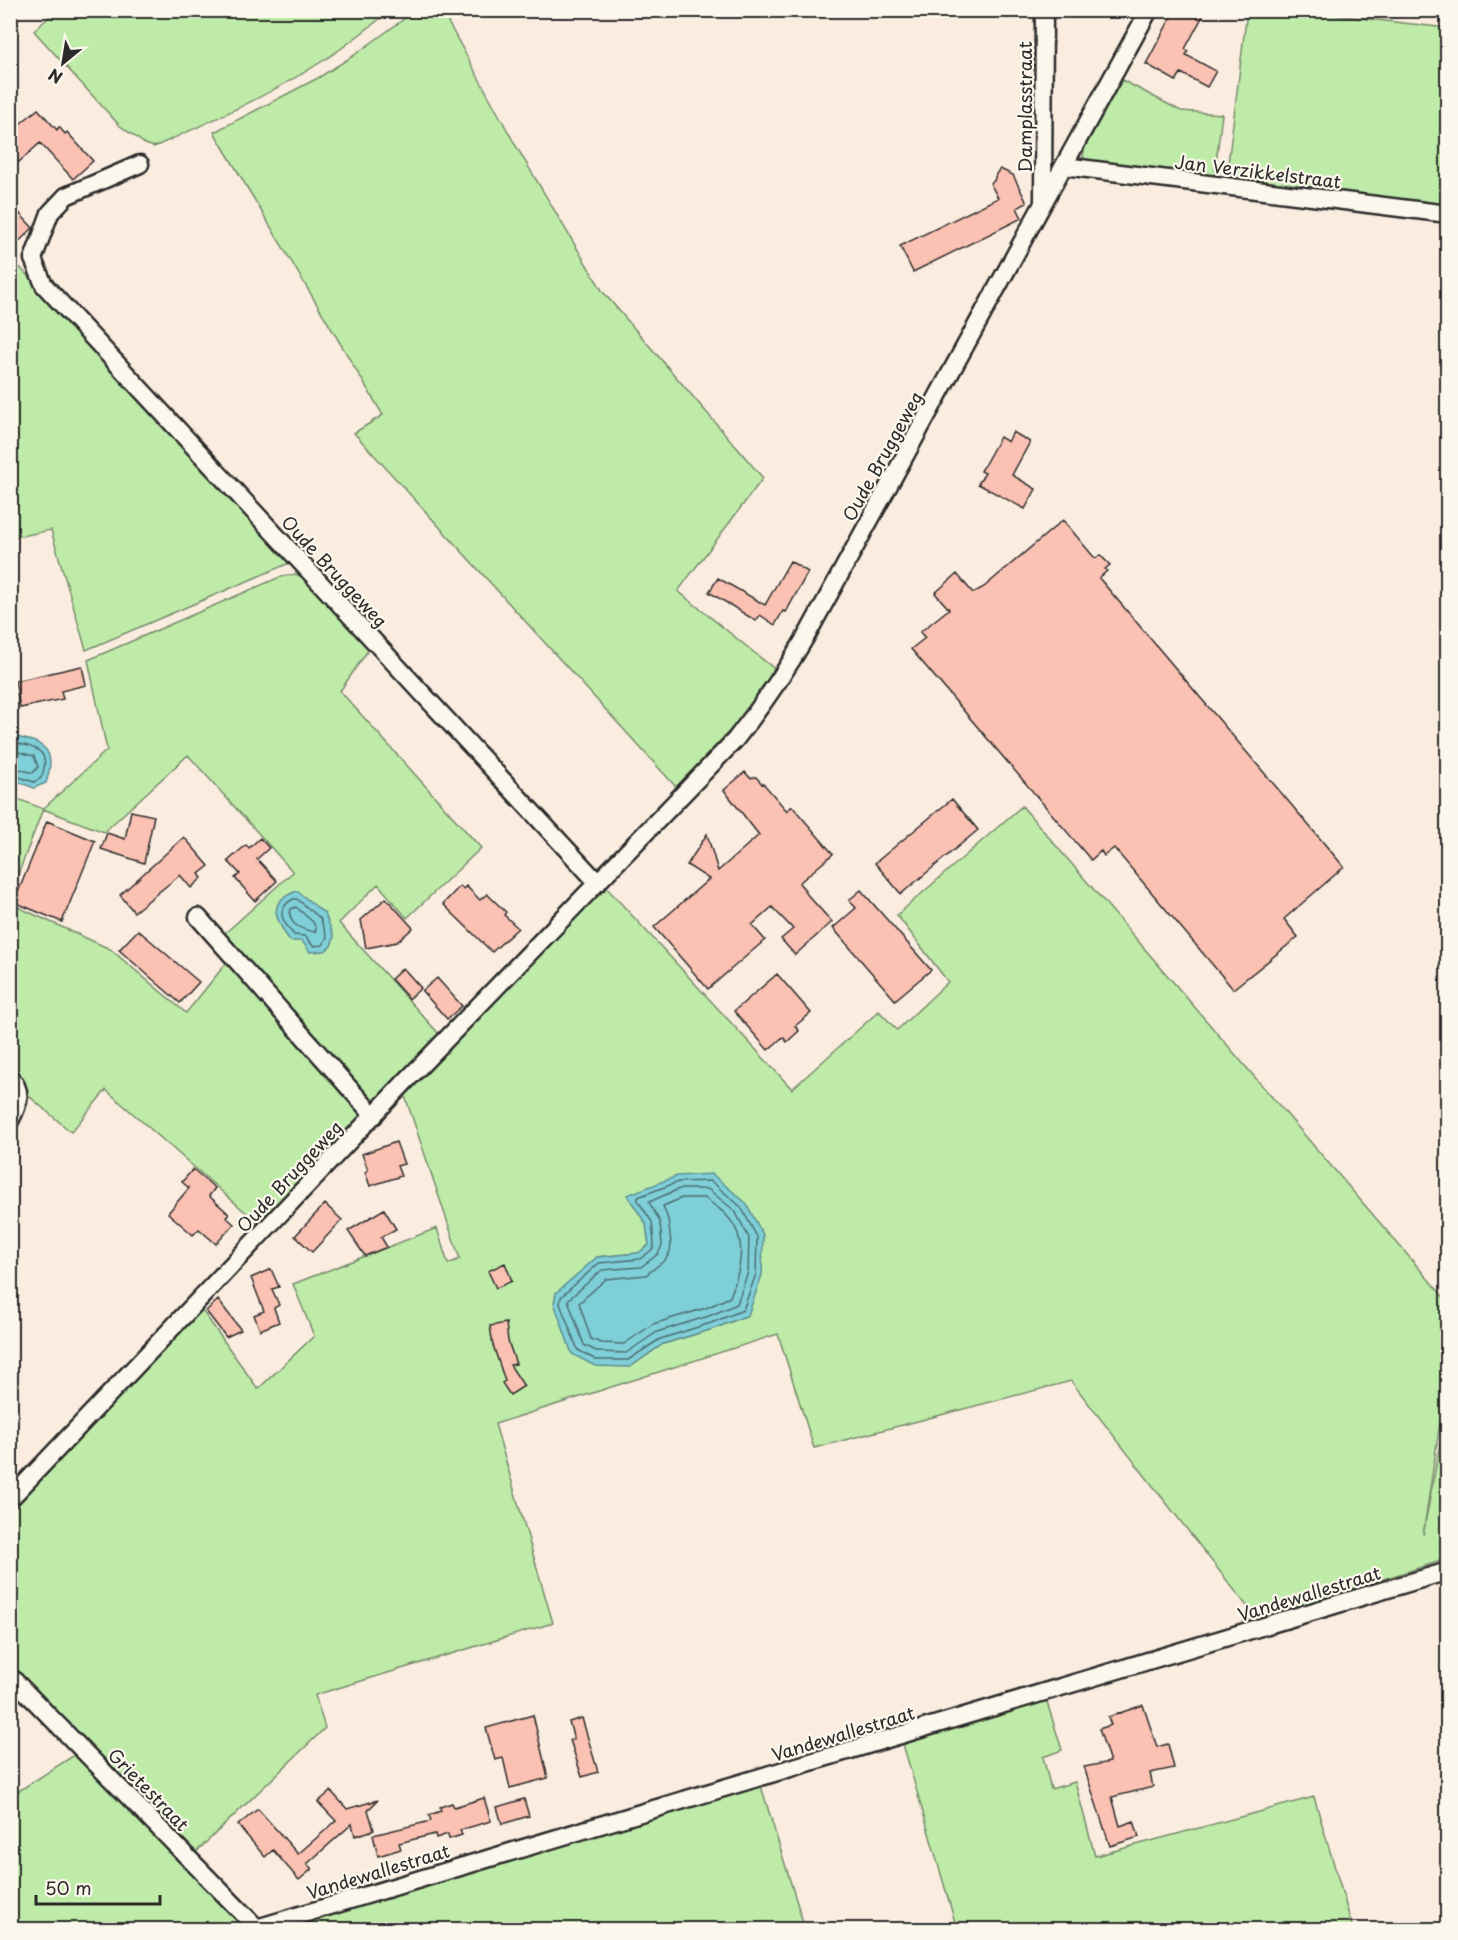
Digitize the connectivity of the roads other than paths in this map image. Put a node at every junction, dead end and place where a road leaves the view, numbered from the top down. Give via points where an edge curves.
1 (1044, 10) edge
2 (1149, 10) edge
3 (140, 164) dead end
4 (1064, 166) junction
5 (1043, 203) junction
6 (1448, 214) edge
7 (598, 883) junction
8 (198, 917) dead end
9 (10, 1078) edge
10 (374, 1116) junction
11 (10, 1121) edge
12 (10, 1498) edge
13 (1448, 1571) edge
14 (10, 1676) edge
15 (255, 1929) edge

1 - 5 street, Damplasstraat
2 - 4 street, Oude Bruggeweg
3 - 7 street, Oude Bruggeweg via 66,196 50,213 33,259 44,285
4 - 5 street, Oude Bruggeweg
4 - 6 street, Jan Verzikkelstraat
5 - 7 street, Oude Bruggeweg via 785,673 735,740
7 - 10 street, Oude Bruggeweg
8 - 10 street
9 - 11 street via 20,1094
10 - 12 street, Oude Bruggeweg
13 - 15 street, Vandewallestraat
14 - 15 street, Grietestraat

